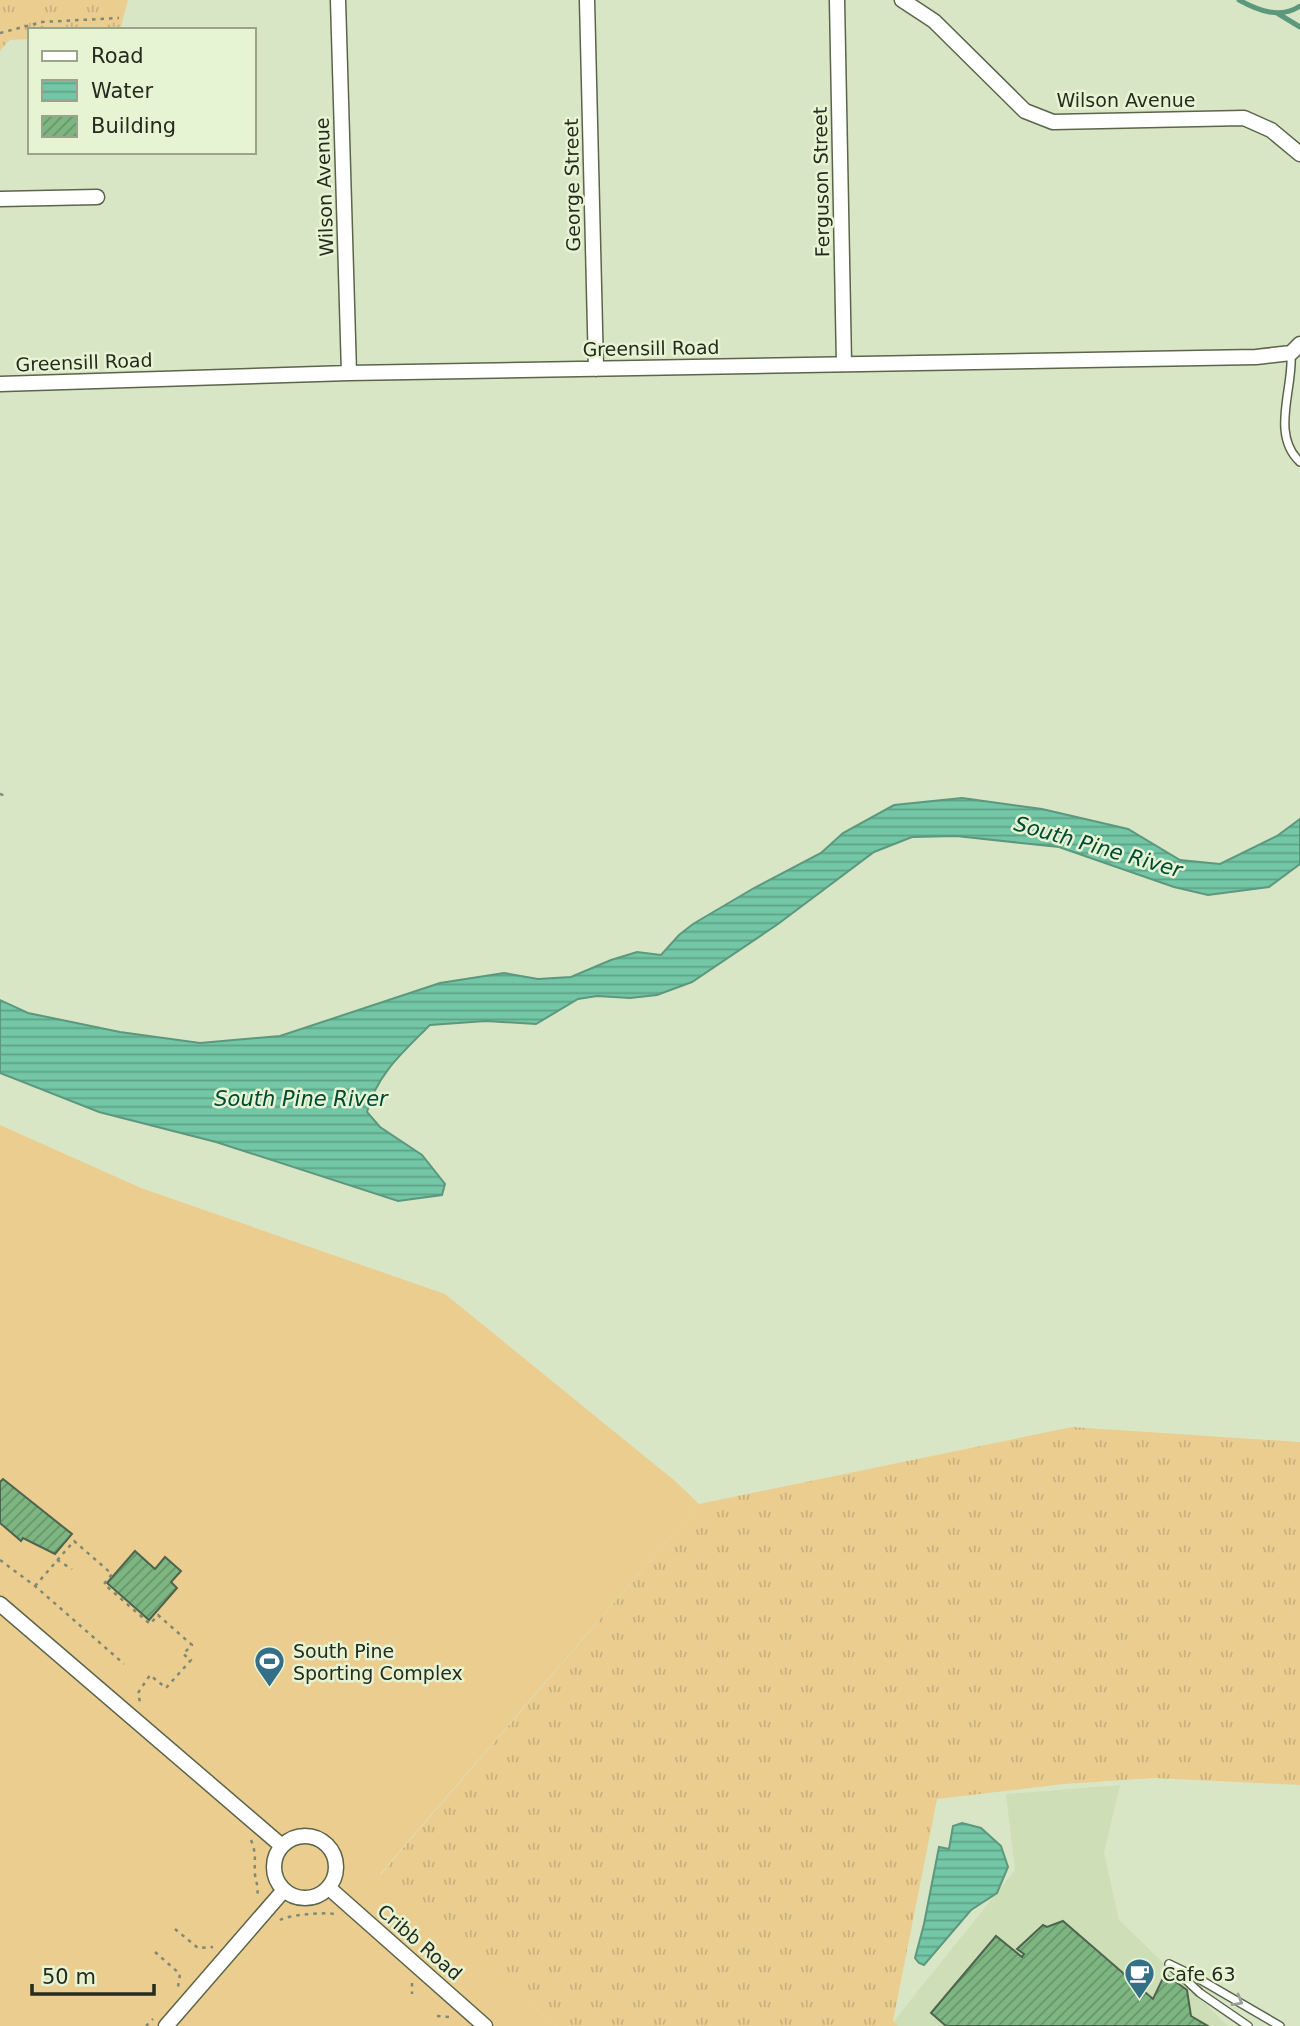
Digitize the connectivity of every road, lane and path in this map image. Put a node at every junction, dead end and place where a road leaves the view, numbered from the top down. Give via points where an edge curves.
1 (338, 0) edge
2 (587, 0) edge
3 (837, 0) edge
4 (902, 0) edge
5 (118, 18) dead end
6 (43, 22) junction
7 (42, 28) edge
8 (0, 33) edge
9 (1300, 154) edge
10 (97, 197) dead end
11 (0, 199) edge
12 (1295, 348) edge
13 (844, 364) junction
14 (596, 369) junction
15 (349, 373) junction
16 (0, 384) edge
17 (1300, 462) edge
18 (0, 794) edge
19 (6, 796) dead end
20 (0, 1560) edge
21 (57, 1560) junction
22 (72, 1569) dead end
23 (36, 1586) junction
24 (0, 1604) edge
25 (124, 1664) dead end
26 (143, 1707) dead end
27 (242, 1832) dead end
28 (282, 1846) junction
29 (329, 1888) junction
30 (284, 1890) junction
31 (254, 1902) dead end
32 (337, 1915) dead end
33 (277, 1922) dead end
34 (174, 1929) dead end
35 (215, 1947) dead end
36 (155, 1952) dead end
37 (410, 1978) dead end
38 (176, 1993) dead end
39 (412, 1994) dead end
40 (437, 2016) dead end
41 (454, 2018) dead end
42 (159, 2022) edge
43 (146, 2026) edge
44 (485, 2026) edge
45 (1248, 2026) edge
46 (1280, 2026) edge

1 - 15 street, Wilson Avenue
2 - 14 street, George Street
3 - 13 street, Ferguson Street
4 - 9 street, Wilson Avenue via 934,21 1025,111 1044,119 1244,118 1271,130
5 - 6 path
6 - 7 path
6 - 8 path
10 - 11 street
12 - 13 street, Greensill Road via 1256,357
12 - 17 lane via 1286,438
13 - 14 street, Greensill Road
14 - 15 street, Greensill Road
15 - 16 street, Greensill Road
18 - 19 path
20 - 23 path
21 - 22 path
21 - 23 path
21 - 26 path via 74,1541 113,1574 104,1584 150,1624 158,1615 192,1645 183,1654 191,1660 166,1688 150,1675 144,1681 138,1693
23 - 25 path
24 - 28 street
27 - 31 path via 252,1841 257,1858 259,1890
28 - 29 street via 290,1839 312,1836 330,1847 337,1868
28 - 30 street via 274,1863 277,1882
29 - 30 street via 312,1898 292,1896
29 - 44 street, Cribb Road
30 - 42 street
32 - 33 path via 287,1915
34 - 35 path via 198,1948
36 - 38 path via 180,1975
37 - 39 path
40 - 41 path
42 - 43 path
45 -> 46 lane via 1200,1993 1169,1964

